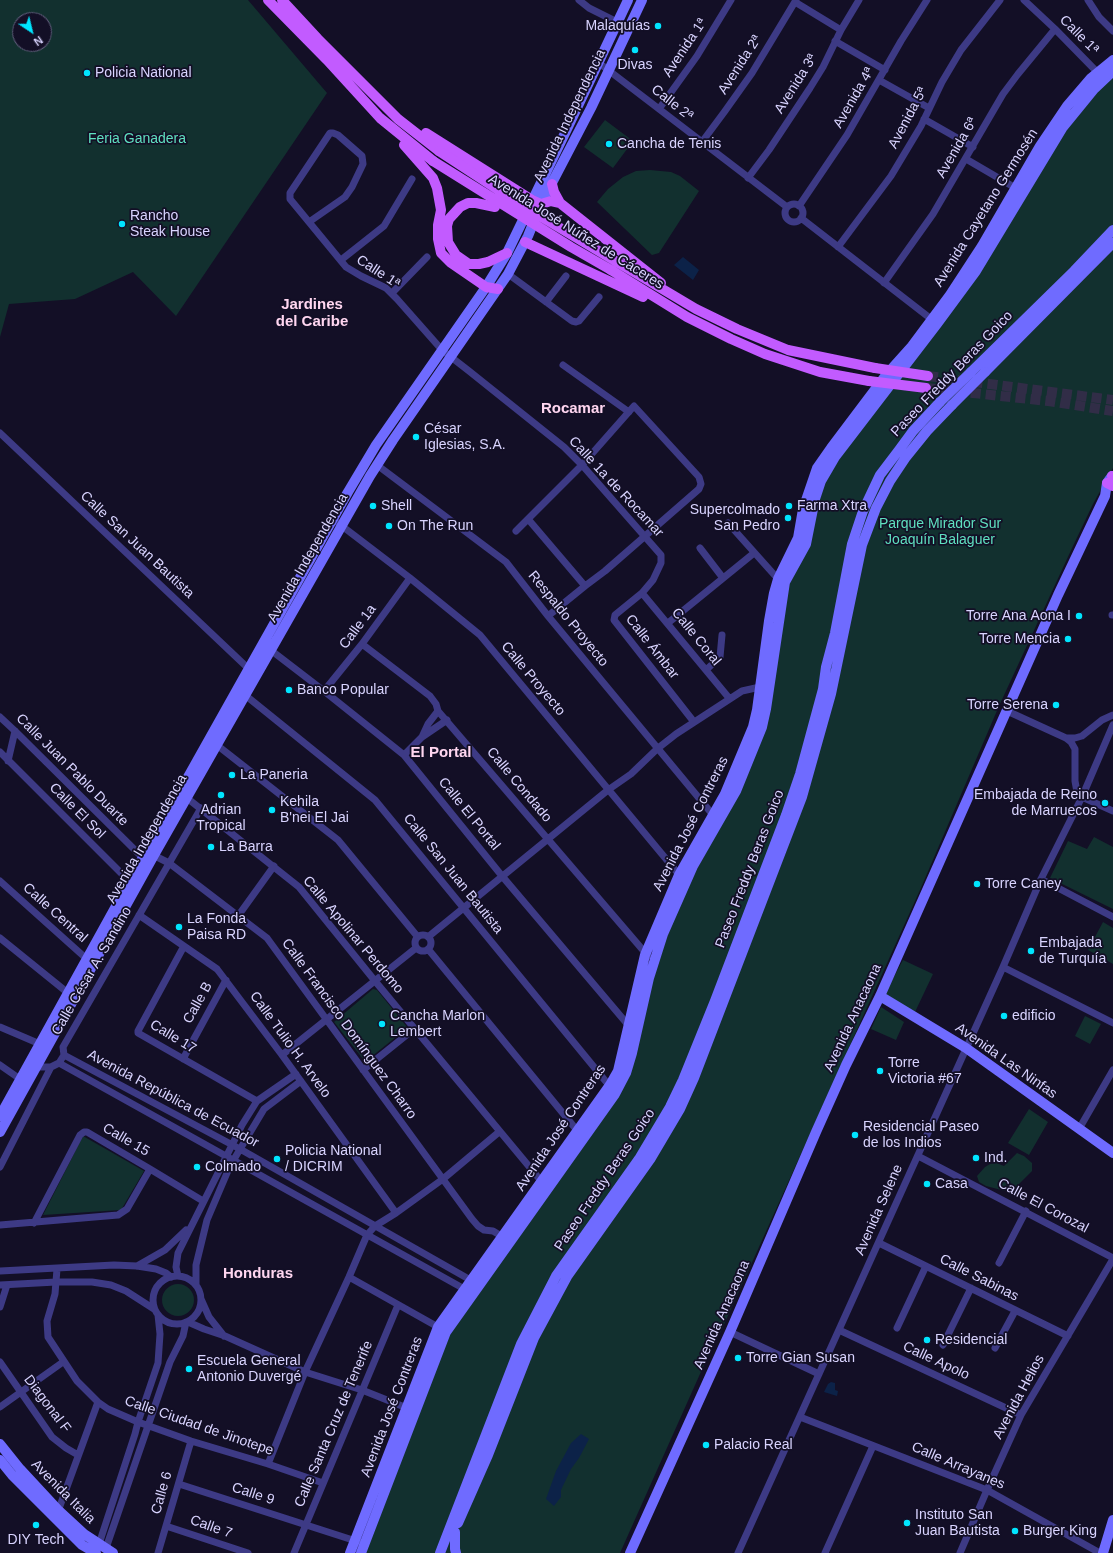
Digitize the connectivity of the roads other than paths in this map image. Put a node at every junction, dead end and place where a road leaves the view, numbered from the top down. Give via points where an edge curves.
1 (268, 0) edge
2 (282, 0) edge
3 (579, 0) edge
4 (628, 0) edge
5 (642, 0) edge
6 (730, 0) edge
7 (859, 0) edge
8 (927, 0) edge
9 (1000, 0) edge
10 (1024, 0) edge
11 (1088, 0) edge
12 (795, 1) edge
13 (617, 22) junction
14 (1056, 29) junction
15 (841, 30) junction
16 (1113, 31) edge
17 (836, 41) junction
18 (1113, 60) edge
19 (599, 63) junction
20 (608, 70) junction
21 (885, 70) junction
22 (1113, 71) edge
23 (1100, 76) junction
24 (879, 80) junction
25 (387, 108) junction
26 (929, 108) junction
27 (659, 109) junction
28 (380, 118) junction
29 (924, 119) junction
30 (568, 129) junction
31 (578, 134) junction
32 (702, 142) junction
33 (973, 147) junction
34 (966, 159) junction
35 (748, 178) junction
36 (412, 179) dead end
37 (552, 184) junction
38 (1019, 190) junction
39 (537, 202) junction
40 (560, 203) junction
41 (799, 206) junction
42 (787, 207) junction
43 (801, 218) junction
44 (309, 222) junction
45 (1113, 230) edge
46 (525, 242) junction
47 (1113, 243) edge
48 (571, 247) junction
49 (838, 247) junction
50 (507, 253) junction
51 (427, 257) dead end
52 (341, 260) junction
53 (614, 266) junction
54 (508, 274) junction
55 (566, 276) dead end
56 (884, 283) junction
57 (486, 287) junction
58 (498, 289) junction
59 (392, 293) junction
60 (598, 297) dead end
61 (546, 302) junction
62 (696, 309) junction
63 (687, 317) junction
64 (934, 322) junction
65 (442, 350) junction
66 (450, 357) junction
67 (562, 365) dead end
68 (886, 375) joint
69 (928, 376) tunnel mouth
70 (896, 377) joint
71 (926, 388) tunnel mouth
72 (629, 412) junction
73 (402, 418) junction
74 (0, 433) edge
75 (377, 465) junction
76 (582, 465) junction
77 (1112, 481) edge
78 (528, 519) junction
79 (332, 520) junction
80 (728, 523) dead end
81 (342, 526) junction
82 (516, 532) dead end
83 (644, 535) junction
84 (700, 548) dead end
85 (754, 553) junction
86 (410, 578) junction
87 (723, 578) junction
88 (778, 579) junction
89 (585, 586) junction
90 (642, 593) junction
91 (548, 616) junction
92 (668, 623) junction
93 (722, 635) dead end
94 (362, 644) junction
95 (267, 647) junction
96 (706, 670) junction
97 (253, 672) junction
98 (765, 688) junction
99 (324, 691) junction
100 (246, 695) junction
101 (729, 698) junction
102 (438, 711) junction
103 (1007, 711) junction
104 (1113, 714) edge
105 (0, 717) edge
106 (447, 720) junction
107 (694, 722) junction
108 (1113, 725) edge
109 (15, 730) junction
110 (422, 737) junction
111 (1066, 738) junction
112 (214, 742) junction
113 (657, 749) junction
114 (0, 752) edge
115 (404, 755) junction
116 (8, 761) junction
117 (190, 783) junction
118 (608, 790) junction
119 (1082, 797) junction
120 (187, 798) junction
121 (201, 808) junction
122 (1113, 811) edge
123 (713, 815) junction
124 (548, 839) junction
125 (147, 855) junction
126 (169, 863) junction
127 (274, 866) junction
128 (679, 874) junction
129 (502, 876) junction
130 (1041, 879) junction
131 (0, 881) edge
132 (686, 883) junction
133 (134, 884) junction
134 (464, 908) junction
135 (139, 915) junction
136 (238, 916) junction
137 (752, 917) junction
138 (1113, 917) edge
139 (417, 936) junction
140 (428, 937) junction
141 (0, 938) edge
142 (184, 946) junction
143 (416, 948) junction
144 (428, 949) junction
145 (649, 957) junction
146 (90, 962) junction
147 (1003, 967) junction
148 (226, 980) junction
149 (375, 982) junction
150 (68, 993) junction
151 (880, 996) junction
152 (326, 1019) junction
153 (1113, 1024) edge
154 (629, 1026) junction
155 (0, 1027) edge
156 (414, 1029) junction
157 (50, 1033) junction
158 (40, 1044) junction
159 (63, 1047) junction
160 (966, 1048) junction
161 (64, 1055) junction
162 (282, 1055) junction
163 (182, 1059) junction
164 (60, 1063) junction
165 (0, 1065) edge
166 (32, 1066) junction
167 (51, 1067) junction
168 (363, 1070) junction
169 (1113, 1070) edge
170 (296, 1074) junction
171 (20, 1079) junction
172 (301, 1081) junction
173 (612, 1089) junction
174 (257, 1102) junction
175 (0, 1116) edge
176 (1080, 1129) junction
177 (0, 1132) edge
178 (499, 1132) junction
179 (580, 1134) junction
180 (232, 1145) junction
181 (240, 1149) junction
182 (1113, 1153) edge
183 (226, 1156) junction
184 (918, 1156) junction
185 (233, 1160) junction
186 (0, 1168) edge
187 (150, 1169) junction
188 (443, 1178) junction
189 (542, 1182) junction
190 (203, 1201) junction
191 (1026, 1212) junction
192 (396, 1213) junction
193 (193, 1220) junction
194 (34, 1223) junction
195 (0, 1225) edge
196 (375, 1226) junction
197 (367, 1235) junction
198 (503, 1237) junction
199 (879, 1243) junction
200 (1113, 1258) edge
201 (999, 1263) dead end
202 (137, 1266) junction
203 (926, 1266) junction
204 (57, 1269) junction
205 (0, 1271) edge
206 (174, 1276) junction
207 (349, 1277) junction
208 (56, 1282) junction
209 (475, 1283) junction
210 (4, 1285) edge
211 (196, 1285) junction
212 (971, 1288) junction
213 (469, 1292) junction
214 (200, 1298) junction
215 (140, 1300) junction
216 (398, 1305) junction
217 (0, 1307) edge
218 (1015, 1310) junction
219 (156, 1312) junction
220 (187, 1322) junction
221 (438, 1328) junction
222 (897, 1328) dead end
223 (159, 1329) junction
224 (839, 1330) junction
225 (730, 1332) junction
226 (225, 1336) junction
227 (1068, 1336) junction
228 (943, 1345) dead end
229 (995, 1348) dead end
230 (0, 1362) edge
231 (63, 1362) junction
232 (305, 1372) junction
233 (819, 1374) junction
234 (362, 1390) junction
235 (21, 1392) junction
236 (98, 1402) junction
237 (0, 1407) edge
238 (407, 1408) junction
239 (1021, 1415) junction
240 (800, 1417) junction
241 (138, 1422) junction
242 (147, 1425) junction
243 (191, 1441) junction
244 (0, 1444) edge
245 (873, 1446) junction
246 (78, 1455) junction
247 (0, 1460) edge
248 (268, 1464) junction
249 (179, 1484) junction
250 (323, 1484) junction
251 (987, 1490) junction
252 (57, 1514) junction
253 (1113, 1520) edge
254 (306, 1525) junction
255 (166, 1526) junction
256 (455, 1532) junction
257 (360, 1546) edge
258 (102, 1551) edge
259 (158, 1553) edge
260 (248, 1553) edge
261 (294, 1553) edge
262 (350, 1553) edge
263 (440, 1553) edge
264 (447, 1553) edge
265 (456, 1553) edge
266 (630, 1553) edge
267 (738, 1553) edge
268 (825, 1553) edge
269 (960, 1553) edge
270 (1101, 1553) edge

1 - 28 main road, Avenida José Núñez de Cáceres via 328,60
2 - 25 main road, Avenida José Núñez de Cáceres
3 - 13 street
4 - 13 main road, Avenida Independencia
5 - 20 main road, Avenida Independencia
6 - 27 street, Avenida 1ª via 697,56
7 - 15 street, Avenida 3ª
8 - 21 street, Avenida 4ª
9 - 26 street, Avenida 5ª via 961,50
10 - 14 street, Calle 1ª
11 - 16 street via 1099,17
12 - 15 street
12 - 32 street, Avenida 2ª via 752,73
13 - 19 main road, Avenida Independencia
14 - 23 street, Calle 1ª
14 - 33 street, Avenida 6ª via 1018,74
15 - 17 street, Avenida 3ª
17 - 21 street
17 - 35 street, Avenida 3ª via 797,108
18 - 23 main road, Avenida Cayetano Germosén
19 - 20 street, Calle 2ª
19 - 30 main road, Avenida Independencia
20 - 27 street, Calle 2ª
20 - 31 main road, Avenida Independencia
21 - 24 street, Avenida 4ª
22 - 23 main road, Avenida Cayetano Germosén
23 - 38 main road, Avenida Cayetano Germosén via 1083,87 1054,125
24 - 26 street
24 - 41 street, Avenida 4ª via 835,154
25 - 39 main road
25 - 53 main road, Avenida José Núñez de Cáceres, bridge via 440,151
26 - 29 street, Avenida 5ª
27 - 32 street, Calle 2ª
28 - 48 main road, Avenida José Núñez de Cáceres, bridge via 433,161
28 - 57 main road via 433,178 441,210 438,225 441,253
29 - 33 street
29 - 49 street, Avenida 5ª via 891,176
30 - 31 main road
30 - 39 main road, Avenida Independencia
31 - 37 main road, Avenida Independencia
32 - 35 street, Calle 2ª
33 - 34 street, Avenida 6ª
34 - 38 street
34 - 56 street, Avenida 6ª via 933,214
35 - 42 street, Calle 2ª
36 - 52 street via 384,226
37 - 39 main road, Avenida Independencia
37 - 40 main road
38 - 64 main road, Avenida Cayetano Germosén
39 - 40 main road
39 - 46 main road, Avenida Independencia
39 - 50 main road, Avenida Independencia
40 - 62 main road
41 - 42 street via 791,204
41 - 43 street via 802,210
42 - 43 street via 785,214 788,219 795,221
43 - 49 street
44 - 44 street, Calle 1ª via 290,199 290,193 330,133 338,135 362,156 363,164 345,196
44 - 52 street, Calle 1ª
45 - 137 main road, Paseo Freddy Beras Goico, bridge via 940,402 913,431 880,475 862,511 852,544 823,689 808,747
46 - 54 main road, Avenida Independencia
46 - 63 main road
47 - 137 main road, Paseo Freddy Beras Goico, bridge via 927,431 906,456 890,481 876,508 862,545 831,694 802,797
48 - 50 main road, bridge via 495,207 468,203 449,218 448,242 456,255 469,264 488,262
48 - 53 main road, Avenida José Núñez de Cáceres, bridge
49 - 56 street
50 - 57 main road, Avenida Independencia
51 - 59 street
52 - 59 street, Calle 1ª via 351,271
53 - 62 main road, Avenida José Núñez de Cáceres
53 - 63 main road, Avenida José Núñez de Cáceres
54 - 58 main road, Avenida Independencia
54 - 61 street
55 - 61 street
56 - 64 street
57 - 58 main road
57 - 65 main road, Avenida Independencia
58 - 66 main road, Avenida Independencia
59 - 65 street, Calle 1ª
60 - 61 street via 576,322
62 - 69 main road, Avenida José Núñez de Cáceres, bridge via 788,350
63 - 71 main road, Avenida José Núñez de Cáceres, bridge via 766,354 820,372
64 - 68 main road, Avenida Cayetano Germosén
64 - 70 main road, Avenida Cayetano Germosén
65 - 66 street, Calle 1a de Rocamar
65 - 73 main road, Avenida Independencia
66 - 73 main road, Avenida Independencia
66 - 76 street, Calle 1a de Rocamar via 564,447
67 - 72 street
68 - 88 main road, Avenida José Contreras via 817,468 803,509 798,538
70 - 98 main road, Avenida José Contreras via 835,457 817,489 806,544 785,582
72 - 76 street
72 - 83 street via 634,406 699,477 701,484 699,489
73 - 75 main road, Avenida Independencia
73 - 79 main road, Avenida Independencia via 376,445
74 - 97 street, Calle San Juan Bautista
75 - 81 main road, Avenida Independencia
75 - 91 street, Respaldo Proyecto via 506,562
76 - 78 street
76 - 83 street, Calle 1a de Rocamar
77 - 103 main road, Avenida Anacaona
78 - 82 street
78 - 89 street
79 - 81 street, Calle Proyecto
79 - 95 main road, Avenida Independencia
80 - 85 street
81 - 86 street, Calle Proyecto
81 - 95 main road, Avenida Independencia
83 - 89 street
83 - 90 street, Calle 1a de Rocamar via 660,555 661,563 653,580
84 - 87 street
85 - 87 street
85 - 88 street
86 - 94 street, Calle 1a
86 - 118 street, Calle Proyecto via 480,636
87 - 92 street
88 - 98 main road, Avenida José Contreras via 769,621
89 - 91 street
90 - 92 street, Calle Coral
90 - 107 street, Calle Ámbar via 615,615 614,620
91 - 113 street, Respaldo Proyecto
92 - 96 street, Calle Coral
93 - 96 street via 720,657
94 - 99 street, Calle 1a
94 - 102 street, Calle Condado via 430,696
95 - 97 main road, Avenida Independencia
95 - 99 street, Calle El Portal
96 - 101 street, Calle Coral
97 - 100 main road, Avenida Independencia
97 - 112 main road, Avenida Independencia
98 - 101 street via 742,691
98 - 123 main road, Avenida José Contreras via 753,727 732,779
98 - 132 main road, Avenida José Contreras via 762,727 745,770
99 - 115 street, Calle El Portal
100 - 112 main road, Avenida Independencia
100 - 134 street, Calle San Juan Bautista via 375,800
101 - 107 street
102 - 106 street, Calle Condado
102 - 110 street
103 - 111 street
103 - 151 main road, Avenida Anacaona
104 - 111 street via 1082,736
105 - 109 street, Calle Juan Pablo Duarte
106 - 110 street
106 - 124 street, Calle Condado
107 - 113 street
108 - 119 street, Avenida Selene
109 - 116 street
109 - 125 street, Calle Juan Pablo Duarte
110 - 115 street
111 - 119 street via 1075,749 1076,788
112 - 117 main road, Avenida Independencia
112 - 139 street via 338,840
113 - 118 street via 631,774
113 - 123 street, Respaldo Proyecto
114 - 116 street, Calle El Sol
115 - 129 street, Calle El Portal
116 - 133 street, Calle El Sol
117 - 120 main road, Avenida Independencia
117 - 125 main road, Avenida Independencia
118 - 124 street
118 - 128 street, Calle Proyecto
119 - 122 street
119 - 130 street, Avenida Selene
120 - 121 street, Calle Apolinar Perdomo
120 - 125 main road, Avenida Independencia
121 - 126 street, Calle César A. Sandino
121 - 127 street, Calle Apolinar Perdomo
123 - 128 main road, Avenida José Contreras
124 - 129 street
124 - 145 street, Calle Condado
125 - 126 street, Calle Francisco Domínguez Charro
125 - 133 main road, Avenida Independencia
126 - 135 street, Calle César A. Sandino
126 - 136 street, Calle Francisco Domínguez Charro
127 - 136 street
127 - 149 street, Calle Apolinar Perdomo via 299,887
128 - 132 street, Calle Proyecto
128 - 145 main road, Avenida José Contreras
129 - 134 street
129 - 154 street, Calle El Portal
130 - 138 street
130 - 147 street, Avenida Selene
131 - 146 street, Calle Central
132 - 145 main road, Avenida José Contreras
133 - 146 main road, Avenida Independencia
134 - 140 street
134 - 173 street, Calle San Juan Bautista
135 - 142 street, Calle Tulio H. Arvelo
135 - 159 street, Calle César A. Sandino
136 - 152 street, Calle Francisco Domínguez Charro via 267,938
137 - 256 main road, Paseo Freddy Beras Goico via 694,1078 680,1109 651,1158 568,1275 534,1338
137 - 263 main road, Paseo Freddy Beras Goico via 670,1107 639,1159 556,1276 521,1344
139 - 140 street via 423,934
139 - 143 street via 414,942
140 - 144 street via 431,943
141 - 150 street
142 - 148 street, Calle Tulio H. Arvelo via 217,969
142 - 163 street, Calle 17 via 138,1031
143 - 144 street via 423,951
143 - 149 street
144 - 179 street
145 - 154 main road, Avenida José Contreras
145 - 173 main road, Avenida José Contreras via 632,1053 626,1073
146 - 150 main road, Avenida Independencia
146 - 157 main road, Avenida Independencia
147 - 153 street
147 - 160 street, Avenida Selene
148 - 162 street, Calle Tulio H. Arvelo
148 - 163 street, Calle B
149 - 152 street
149 - 156 street, Calle Apolinar Perdomo
150 - 157 main road, Avenida Independencia
151 - 160 main road, Avenida Las Ninfas
151 - 225 main road, Avenida Anacaona via 816,1132
152 - 162 street
152 - 168 street, Calle Francisco Domínguez Charro
154 - 173 main road, Avenida José Contreras
155 - 158 street
156 - 168 street
156 - 178 street, Calle Apolinar Perdomo
157 - 158 main road, Avenida Independencia
157 - 159 street
157 - 166 main road, Avenida Independencia
158 - 166 main road, Avenida Independencia
159 - 161 street, Calle César A. Sandino
160 - 176 main road, Avenida Las Ninfas
160 - 184 street, Avenida Selene
161 - 164 street, Calle César A. Sandino
161 - 180 street, Avenida República de Ecuador
162 - 170 street, Calle Tulio H. Arvelo
163 - 174 street, Calle 17
164 - 167 street
164 - 183 street, Avenida República de Ecuador
165 - 171 street
166 - 167 street
166 - 171 main road, Avenida Independencia
166 - 177 main road, Avenida Independencia
167 - 186 street
168 - 188 street, Calle Francisco Domínguez Charro
169 - 176 street
170 - 172 street, Calle Tulio H. Arvelo
170 - 174 street
171 - 175 main road, Avenida Independencia
172 - 181 street via 264,1109
172 - 192 street, Calle Tulio H. Arvelo
173 - 179 main road, Avenida José Contreras
174 - 180 street
176 - 182 main road, Avenida Las Ninfas
178 - 188 street
178 - 189 street, Calle Apolinar Perdomo
179 - 189 main road, Avenida José Contreras
179 - 209 main road, Avenida José Contreras
180 - 181 street, Avenida República de Ecuador
180 - 183 street
181 - 185 street
181 - 196 street, Avenida República de Ecuador
183 - 185 street, Avenida República de Ecuador
183 - 190 street
184 - 191 street, Calle El Corozal
184 - 199 street, Avenida Selene
185 - 197 street, Avenida República de Ecuador
185 - 211 street via 207,1220 196,1265
187 - 190 street, Calle 15
187 - 194 street via 127,1209 118,1215
187 - 194 street, Calle 15 via 84,1132 80,1135
188 - 192 street
188 - 198 street, Calle Francisco Domínguez Charro via 478,1226
189 - 198 main road, Avenida José Contreras
190 - 193 street
191 - 200 street, Calle El Corozal
191 - 201 street
192 - 196 street
193 - 202 street via 165,1250
193 - 206 street via 178,1252
194 - 195 street
196 - 197 street
196 - 209 street, Avenida República de Ecuador
197 - 207 street
197 - 213 street, Avenida República de Ecuador
198 - 209 main road, Avenida José Contreras
199 - 203 street, Calle Sabinas
199 - 224 street, Avenida Selene
200 - 227 street, Avenida Helios
202 - 204 street
202 - 206 street via 156,1269
203 - 212 street, Calle Sabinas
203 - 222 street
204 - 205 street
204 - 208 street, Calle Ciudad de Jinotepe
206 - 211 street via 191,1280
206 - 219 street via 162,1281 155,1289 153,1302
207 - 216 street
207 - 232 street
208 - 210 street
208 - 215 street via 112,1285
208 - 231 street, Calle Ciudad de Jinotepe via 46,1329
209 - 213 main road, Avenida José Contreras
210 - 217 street
211 - 214 street
212 - 218 street, Calle Sabinas
212 - 228 street
213 - 221 main road, Avenida José Contreras
213 - 257 main road, Avenida José Contreras via 446,1332
214 - 220 street via 198,1310
214 - 226 street via 209,1317
215 - 219 street
215 - 223 street via 153,1315
216 - 221 street
216 - 234 street, Calle Santa Cruz de Tenerife
218 - 227 street, Calle Sabinas
218 - 229 street
219 - 220 street via 169,1323
219 - 223 street
220 - 226 street
220 - 242 street
221 - 238 main road, Avenida José Contreras
223 - 241 street via 158,1363
224 - 233 street, Avenida Selene
224 - 239 street, Calle Apolo
225 - 233 street
225 - 266 main road, Avenida Anacaona
226 - 232 street
227 - 239 street, Avenida Helios
230 - 235 street, Diagonal F
231 - 235 street
231 - 236 street, Calle Ciudad de Jinotepe
232 - 234 street
232 - 248 street
233 - 240 street, Avenida Selene
234 - 238 street
234 - 250 street, Calle Santa Cruz de Tenerife
235 - 237 street
235 - 246 street, Diagonal F via 52,1437
236 - 241 street, Calle Ciudad de Jinotepe
236 - 246 street
238 - 257 main road, Avenida José Contreras
239 - 251 street, Avenida Helios
240 - 245 street, Calle Arrayanes
240 - 267 street, Avenida Selene
241 - 242 street, Calle Ciudad de Jinotepe
241 - 258 street
242 - 243 street, Calle Ciudad de Jinotepe
242 - 258 street
243 - 248 street, Calle Ciudad de Jinotepe
243 - 249 street, Calle 6
244 - 252 main road, Avenida Italia
245 - 251 street, Calle Arrayanes
245 - 268 street
246 - 252 street
247 - 252 main road, Avenida Italia via 12,1475
248 - 250 street, Calle Ciudad de Jinotepe
249 - 254 street, Calle 9
249 - 255 street, Calle 6
250 - 254 street, Calle Santa Cruz de Tenerife
251 - 269 street, Avenida Helios
251 - 270 street, Calle Arrayanes
252 - 258 main road, Avenida Italia via 82,1545
253 - 270 main road
254 - 257 street, Calle 9
254 - 261 street, Calle Santa Cruz de Tenerife
255 - 259 street, Calle 6
255 - 260 street, Calle 7
256 - 264 main road, Paseo Freddy Beras Goico
256 - 265 main road
257 - 262 main road, Avenida José Contreras

